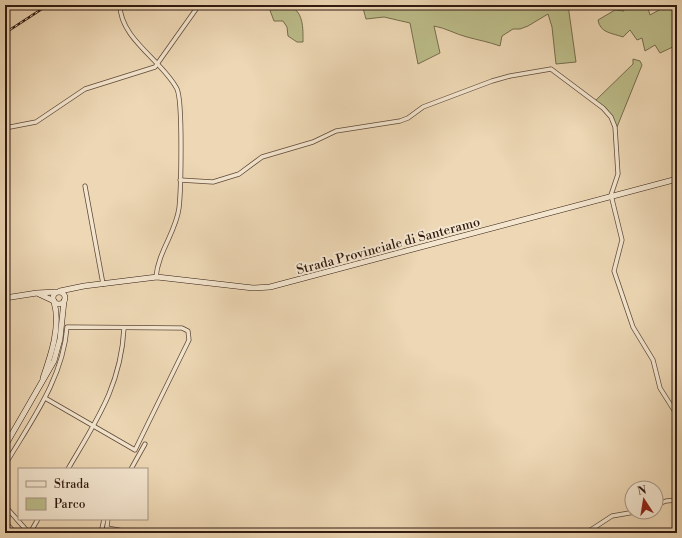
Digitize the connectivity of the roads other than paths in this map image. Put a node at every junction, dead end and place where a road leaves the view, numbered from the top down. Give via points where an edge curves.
1 (120, 5) edge
2 (199, 5) edge
3 (157, 65) junction
4 (5, 128) edge
5 (677, 179) edge
6 (180, 180) junction
7 (85, 186) dead end
8 (611, 196) junction
9 (156, 277) junction
10 (101, 284) junction
11 (58, 292) junction
12 (22, 296) junction
13 (5, 298) edge
14 (65, 300) junction
15 (54, 302) junction
16 (124, 328) junction
17 (41, 386) junction
18 (45, 398) junction
19 (5, 415) edge
20 (677, 416) edge
21 (94, 426) junction
22 (5, 427) edge
23 (145, 444) dead end
24 (5, 446) edge
25 (5, 465) edge
26 (69, 467) edge
27 (132, 468) edge
28 (677, 500) edge
29 (664, 502) edge
30 (5, 506) edge
31 (624, 514) edge
32 (37, 520) edge
33 (104, 520) edge
34 (108, 520) edge
35 (5, 522) edge
36 (107, 528) junction
37 (15, 533) edge
38 (29, 533) edge
39 (101, 533) edge
40 (106, 533) edge
41 (135, 533) edge
42 (586, 533) edge

1 - 3 street via 128,31
2 - 3 street
3 - 4 street via 152,69 85,89 36,122
3 - 6 street via 172,81 180,99
5 - 8 main road, Strada Provinciale di Santeramo
6 - 8 street via 208,182 230,177 242,172 262,157 313,142 336,131 400,121 423,108 492,81 551,69 602,107 611,117 616,130 618,167
6 - 9 street via 178,214 161,254
7 - 10 street
8 - 9 main road, Strada Provinciale di Santeramo via 270,287 253,288
8 - 20 street via 622,240 614,268 616,280 634,330 652,360 660,388
9 - 10 main road, Strada Provinciale di Santeramo
10 - 11 main road
10 - 14 main road via 76,290
11 - 12 main road
11 - 14 main road via 65,296
11 - 15 main road via 53,297
12 - 13 main road
12 - 15 main road via 40,294
14 - 15 main road via 60,304
14 - 17 main road via 56,353
15 - 17 main road via 57,314 55,333
16 - 18 street via 68,327 60,368
16 - 21 street via 116,375
16 - 21 street via 186,329 189,337 135,450
17 - 24 main road
18 - 21 street
18 - 25 street
19 - 22 street
21 - 26 street
23 - 27 street
28 - 29 street
30 - 38 street
31 - 42 street via 612,516
32 - 38 street
33 - 39 street
34 - 36 street
35 - 37 street
36 - 40 street
36 - 41 street

